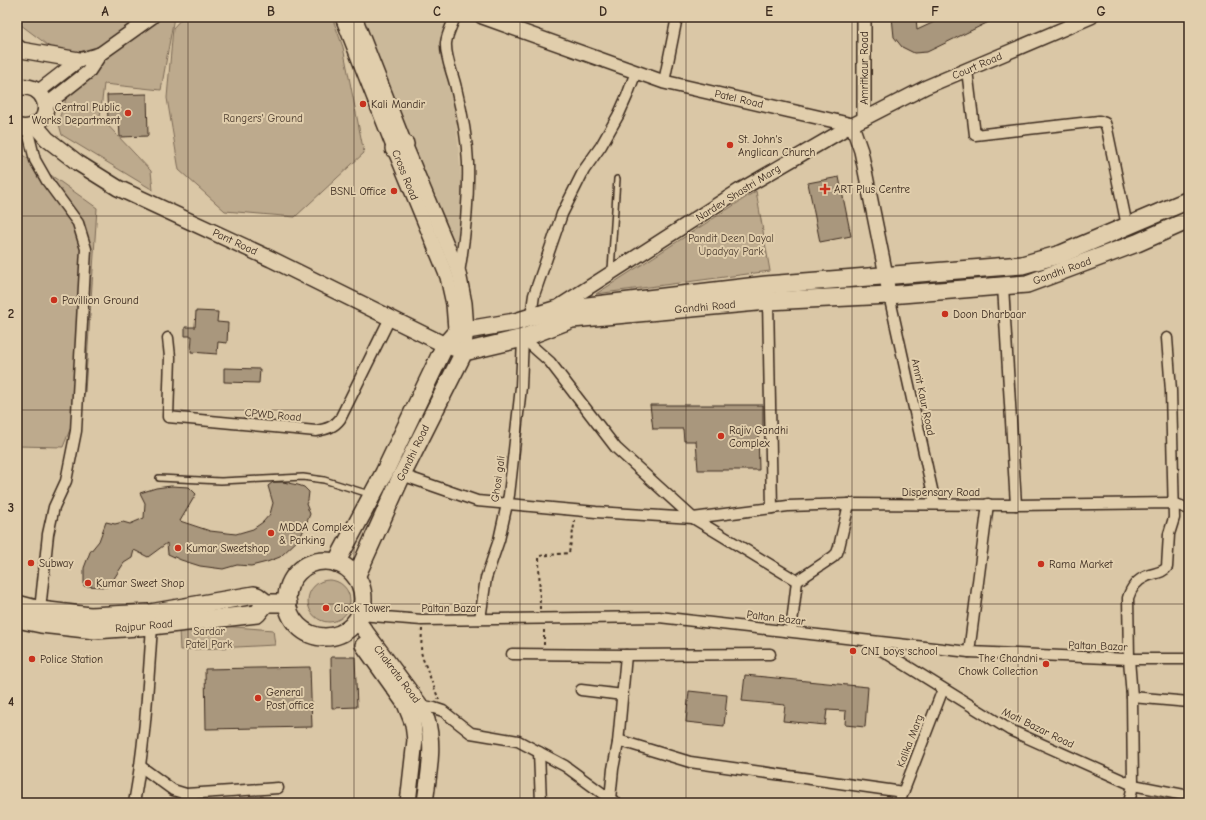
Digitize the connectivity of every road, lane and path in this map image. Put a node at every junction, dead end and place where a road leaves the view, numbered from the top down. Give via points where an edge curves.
1 (152, 17) edge
2 (342, 17) edge
3 (355, 17) edge
4 (455, 17) edge
5 (482, 17) edge
6 (677, 17) edge
7 (864, 17) edge
8 (1092, 17) edge
9 (17, 48) edge
10 (100, 54) junction
11 (79, 60) junction
12 (967, 70) junction
13 (636, 72) junction
14 (664, 82) junction
15 (17, 88) edge
16 (38, 91) junction
17 (46, 105) junction
18 (858, 122) junction
19 (26, 126) edge
20 (400, 146) junction
21 (617, 180) dead end
22 (1189, 200) edge
23 (1189, 220) edge
24 (1127, 226) junction
25 (459, 273) junction
26 (611, 273) junction
27 (886, 275) junction
28 (1003, 286) junction
29 (889, 295) junction
30 (768, 301) junction
31 (554, 310) junction
32 (531, 316) junction
33 (390, 318) junction
34 (455, 337) junction
35 (168, 338) dead end
36 (523, 338) junction
37 (1167, 338) dead end
38 (464, 352) junction
39 (402, 475) junction
40 (159, 478) dead end
41 (372, 495) junction
42 (1173, 503) junction
43 (507, 504) junction
44 (849, 504) junction
45 (935, 504) junction
46 (988, 504) junction
47 (1016, 504) junction
48 (772, 508) junction
49 (1189, 509) edge
50 (577, 511) junction
51 (693, 518) junction
52 (336, 563) junction
53 (356, 577) junction
54 (797, 581) junction
55 (266, 603) junction
56 (288, 603) junction
57 (17, 604) edge
58 (40, 610) junction
59 (17, 619) edge
60 (480, 619) junction
61 (543, 619) junction
62 (422, 620) junction
63 (356, 621) junction
64 (152, 626) junction
65 (791, 631) junction
66 (867, 641) junction
67 (969, 652) junction
68 (512, 654) dead end
69 (544, 654) junction
70 (770, 654) dead end
71 (626, 655) junction
72 (1130, 659) junction
73 (1189, 659) edge
74 (943, 689) junction
75 (581, 690) dead end
76 (623, 695) junction
77 (1132, 697) junction
78 (1189, 702) edge
79 (420, 705) junction
80 (443, 711) junction
81 (618, 743) junction
82 (539, 752) junction
83 (140, 766) junction
84 (1133, 785) junction
85 (278, 788) dead end
86 (903, 792) junction
87 (1189, 796) edge
88 (613, 801) edge
89 (134, 803) edge
90 (408, 803) edge
91 (425, 803) edge
92 (541, 803) edge
93 (899, 803) edge
94 (1129, 803) edge

1 - 10 street
2 - 20 street, Cross Road
3 - 20 street, Cross Road
4 - 25 street via 446,43 447,57 464,126 468,163 467,210
5 - 13 street, Patel Road
6 - 14 street
7 - 18 street, Amritkaur Road
8 - 12 street, Court Road
9 - 11 main road
10 - 11 street
10 - 17 street via 88,72
11 - 16 street
12 - 18 street, Court Road via 926,87
12 - 24 street via 975,135 1099,121 1105,123
13 - 14 street, Patel Road
13 - 32 street via 619,114 584,170 562,214 534,295
14 - 18 street, Patel Road
15 - 16 main road via 31,87
16 - 17 main road
17 - 19 main road via 41,120
18 - 26 street, Nardev Shastri Marg via 740,190
18 - 27 street via 861,151
19 - 33 main road, Pant Road via 118,188
19 - 58 street via 35,160 78,223 86,249 76,431 66,481 54,507 48,534
20 - 25 street, Cross Road
20 - 34 street, Cross Road via 447,277 453,304
21 - 26 lane
22 - 24 main road, Gandhi Road
23 - 28 main road, Gandhi Road via 1137,243 1027,284
24 - 27 main road, Gandhi Road via 1061,254 1022,265
25 - 34 street, Cross Road via 465,303
26 - 31 street, Nardev Shastri Marg
27 - 29 street
27 - 31 main road, Gandhi Road via 766,285
28 - 29 main road, Gandhi Road
28 - 47 street
29 - 30 main road, Gandhi Road
29 - 45 street, Amrit Kaur Road
30 - 36 main road, Gandhi Road via 572,319
30 - 48 street
31 - 32 main road, Gandhi Road
32 - 34 main road, Gandhi Road
33 - 34 main road, Pant Road
33 - 35 street, CPWD Road via 340,419 335,426 316,431 168,418
34 - 38 main road, Pant Road
34 - 38 street
34 - 41 main road, Gandhi Road
36 - 38 main road, Gandhi Road
36 - 43 street, Ghosi gali via 521,387
36 - 51 street via 550,362 616,448
37 - 42 street
38 - 39 main road, Gandhi Road
39 - 43 street, Dispensary Road via 477,501
39 - 53 main road, Gandhi Road
40 - 41 lane via 221,481 303,477 324,480
41 - 52 main road, Gandhi Road
42 - 47 street, Dispensary Road
42 - 49 street, Dispensary Road
42 - 72 street via 1174,518 1169,534 1167,567 1164,571 1139,580 1128,598
43 - 50 street, Dispensary Road
43 - 60 street, Ghosi gali via 499,540 486,578
44 - 45 street, Dispensary Road
44 - 48 street, Dispensary Road
44 - 54 street via 837,552
45 - 46 street, Dispensary Road
46 - 47 street, Dispensary Road
46 - 67 street
48 - 51 street, Dispensary Road
50 - 51 street, Dispensary Road
50 - 61 path via 569,553 539,556
51 - 54 street
52 - 53 main road
52 - 56 main road via 324,561 301,570 293,579 288,591
53 - 63 main road via 363,596
54 - 65 street
55 - 56 main road, Rajpur Road
55 - 58 main road, Rajpur Road via 254,595 150,613 90,616
55 - 64 main road, Rajpur Road via 257,614
56 - 63 main road via 297,625 318,636 330,637 341,634
57 - 58 main road, Rajpur Road
59 - 64 main road, Rajpur Road via 95,630
60 - 61 street, Paltan Bazar
60 - 62 street, Paltan Bazar
61 - 65 street, Paltan Bazar via 659,617
61 - 69 path
62 - 63 street, Paltan Bazar
62 - 80 path via 422,659
63 - 79 main road, Chakrata Road
63 - 90 main road, Chakrata Road via 406,704 413,724 415,740
64 - 83 street
65 - 66 street, Paltan Bazar
66 - 67 street, Paltan Bazar
66 - 74 street, Moti Bazar Road
67 - 72 street, Paltan Bazar
68 - 69 street
69 - 71 street
70 - 71 street
71 - 76 street
72 - 73 street, Paltan Bazar
72 - 77 street
74 - 84 street, Moti Bazar Road via 1010,730
74 - 86 street, Kalika Marg
75 - 76 street
76 - 81 street
77 - 78 street
77 - 84 street
79 - 80 street
79 - 91 main road, Chakrata Road via 427,720 430,739
80 - 82 street via 471,733 514,740
81 - 86 street via 621,741 690,762
81 - 88 street via 613,769
82 - 88 street via 565,766
82 - 92 street
83 - 85 street via 173,790 186,794
83 - 89 street
84 - 87 street, Moti Bazar Road
84 - 94 street
86 - 93 street, Kalika Marg

